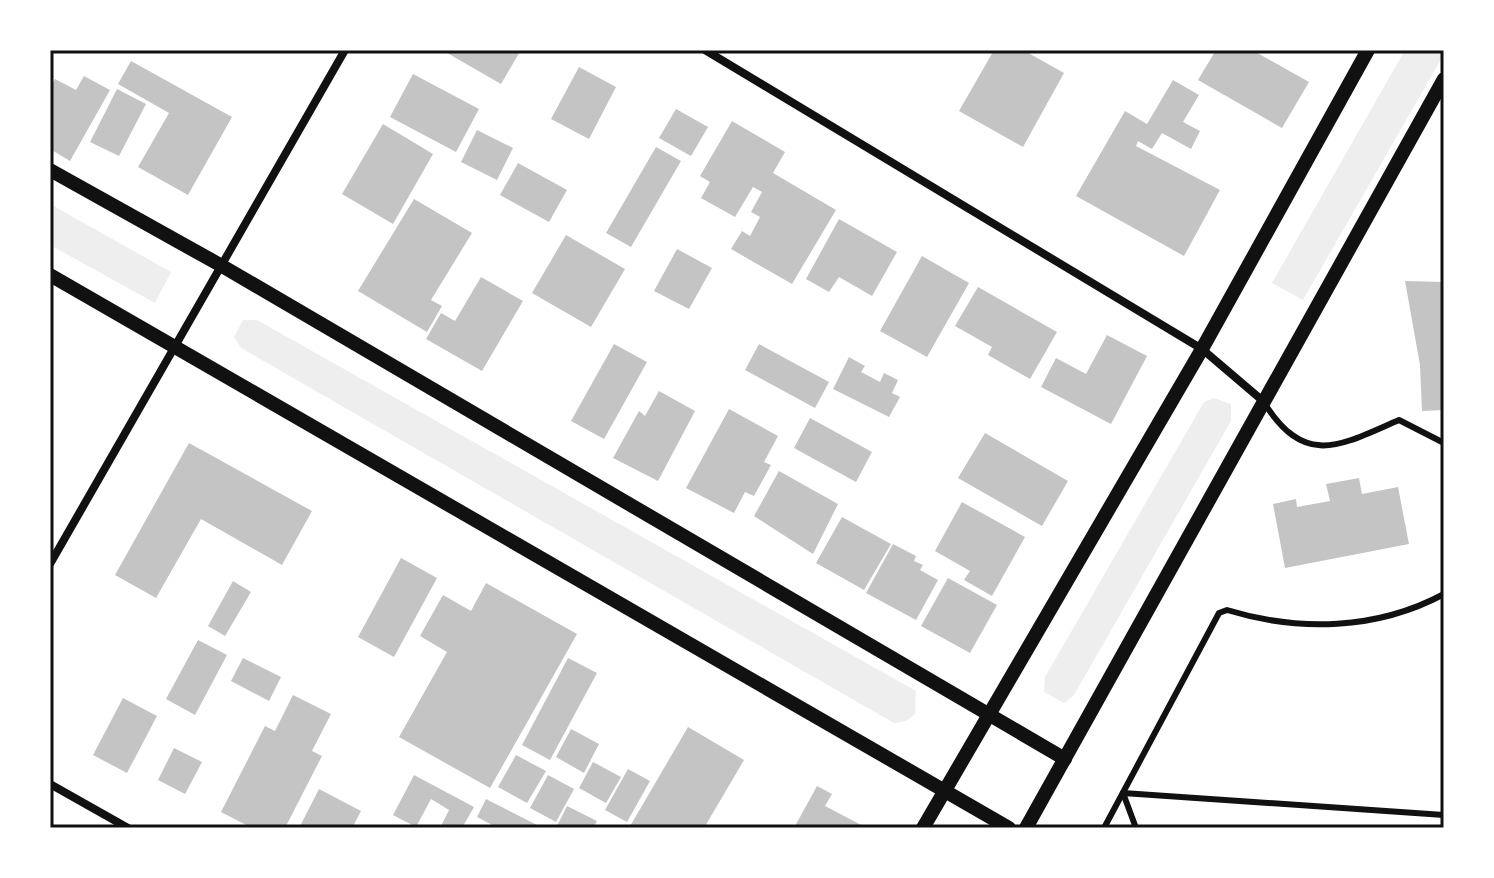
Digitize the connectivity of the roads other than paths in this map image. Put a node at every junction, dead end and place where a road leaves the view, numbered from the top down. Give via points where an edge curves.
1 (345, 50) edge
2 (705, 50) edge
3 (1368, 50) edge
4 (1444, 79) edge
5 (50, 170) edge
6 (222, 266) junction
7 (50, 275) edge
8 (174, 346) junction
9 (1202, 349) junction
10 (1263, 401) junction
11 (1444, 443) edge
12 (50, 564) edge
13 (1444, 594) edge
14 (990, 715) junction
15 (1065, 759) junction
16 (50, 784) edge
17 (946, 789) junction
18 (1123, 793) junction
19 (1444, 815) edge
20 (128, 828) edge
21 (923, 828) edge
22 (1009, 828) edge
23 (1026, 828) edge
24 (1104, 828) edge
25 (1136, 828) edge

1 - 6 street
2 - 9 street
3 - 9 street
4 - 10 street
5 - 6 street
6 - 8 street
6 - 14 street
7 - 8 street
8 - 12 street
8 - 17 street
9 - 10 street
9 - 14 street
10 - 11 lane via 1280,428 1296,441 1322,446 1349,442 1399,420
10 - 15 street
13 - 18 lane via 1367,621 1319,626 1227,610 1219,613
14 - 15 street
14 - 17 street
15 - 23 street
16 - 20 street
17 - 21 street
17 - 22 street
18 - 19 lane
18 - 24 lane
18 - 25 lane

